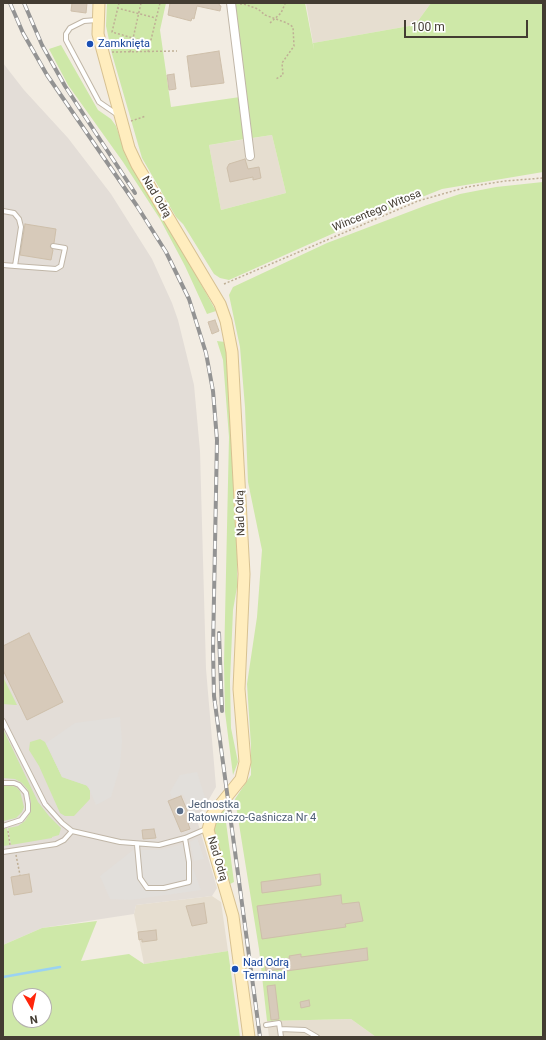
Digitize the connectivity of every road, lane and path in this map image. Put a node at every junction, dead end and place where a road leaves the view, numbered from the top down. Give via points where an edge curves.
1 (99, 3) edge
2 (119, 3) edge
3 (141, 3) edge
4 (160, 3) edge
5 (285, 4) dead end
6 (231, 5) edge
7 (117, 8) junction
8 (139, 14) junction
9 (156, 18) junction
10 (275, 19) junction
11 (97, 20) junction
12 (270, 23) dead end
13 (133, 38) junction
14 (150, 43) junction
15 (177, 51) dead end
16 (109, 52) dead end
17 (130, 52) junction
18 (148, 52) junction
19 (276, 79) dead end
20 (146, 116) dead end
21 (124, 119) junction
22 (250, 156) dead end
23 (543, 178) edge
24 (3, 211) edge
25 (54, 246) dead end
26 (3, 265) edge
27 (15, 266) junction
28 (224, 284) dead end
29 (3, 721) edge
30 (3, 783) edge
31 (3, 826) edge
32 (208, 828) junction
33 (72, 830) junction
34 (184, 838) junction
35 (137, 845) junction
36 (3, 852) edge
37 (266, 1025) dead end
38 (280, 1029) junction
39 (250, 1030) edge
40 (281, 1037) edge
41 (316, 1037) edge

1 - 11 street, Nad Odrą
2 - 7 path
3 - 8 path
4 - 9 path
5 - 10 path
6 - 10 path via 244,4
6 - 22 street
7 - 8 path
7 - 13 path via 112,32
8 - 9 path
8 - 13 path
9 - 14 path
10 - 12 path
10 - 19 path via 292,26 295,42 292,51 282,63 283,75
11 - 21 street, Nad Odrą via 99,38
11 - 21 lane via 84,21 70,28 66,40 99,102
13 - 14 path
13 - 17 path
14 - 18 path
15 - 18 path
16 - 17 path
17 - 18 path
20 - 21 path
21 - 32 street, Nad Odrą via 129,148 137,165 220,304 232,352 244,574 239,689 245,762 242,776 210,818
23 - 28 path, Wincentego Witosa via 467,187 418,201
24 - 27 lane via 14,213 21,227
25 - 27 lane via 65,248 61,266 56,269
26 - 27 lane
29 - 33 lane via 45,804
30 - 31 lane via 19,785 26,793 28,811 21,820
32 - 34 lane
32 - 39 street, Nad Odrą via 233,916
33 - 35 lane via 96,838
33 - 36 lane via 64,840 56,844
34 - 35 lane via 159,845
34 - 35 lane via 189,862 189,882 164,888 147,888 140,878
37 - 38 lane via 279,1023
38 - 40 lane
38 - 41 lane via 305,1030

